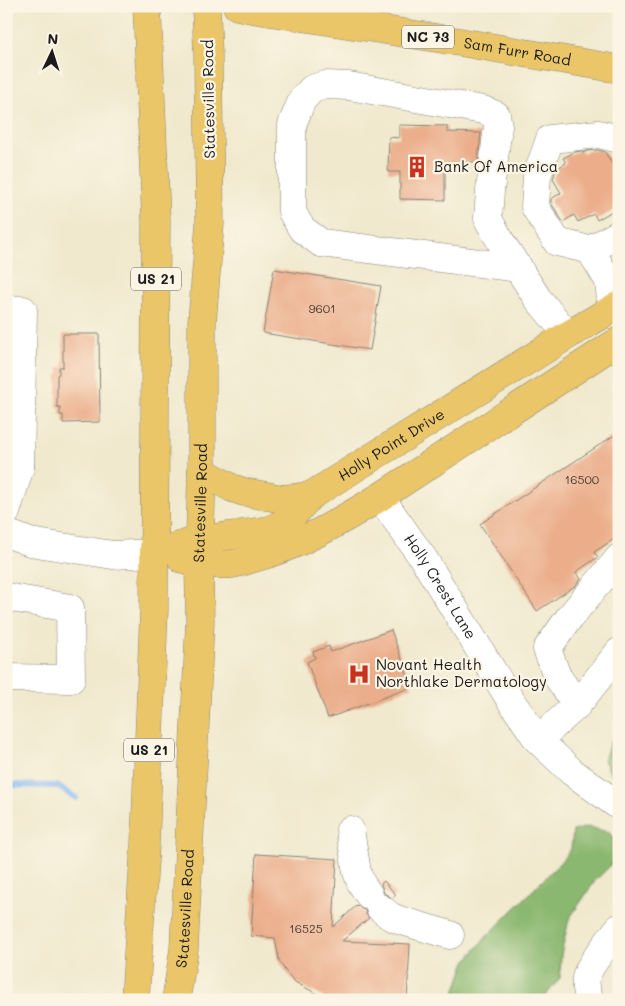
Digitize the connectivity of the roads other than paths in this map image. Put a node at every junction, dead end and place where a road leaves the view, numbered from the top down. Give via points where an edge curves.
1 (147, 6) edge
2 (206, 6) edge
3 (237, 6) edge
4 (436, 38) junction
5 (619, 49) edge
6 (619, 69) edge
7 (619, 139) edge
8 (619, 234) edge
9 (590, 250) junction
10 (519, 268) junction
11 (616, 307) edge
12 (6, 310) edge
13 (568, 335) junction
14 (619, 341) edge
15 (13, 464) edge
16 (202, 471) junction
17 (310, 496) junction
18 (380, 497) junction
19 (6, 512) edge
20 (6, 533) edge
21 (154, 552) junction
22 (199, 552) junction
23 (619, 558) edge
24 (6, 597) edge
25 (619, 652) edge
26 (6, 678) edge
27 (576, 705) junction
28 (538, 740) junction
29 (619, 806) edge
30 (350, 830) dead end
31 (619, 928) edge
32 (450, 935) dead end
33 (135, 1000) edge
34 (176, 1000) edge
35 (590, 1000) edge

1 - 21 main road, US 21 via 156,220
2 - 16 main road, Statesville Road / US 21 via 210,224 202,322
3 - 4 main road, Sam Furr Road / NC 73
4 - 5 main road
4 - 6 main road, Sam Furr Road / NC 73
7 - 9 street via 599,134 550,139 537,176 535,208 557,242
8 - 9 street
9 - 11 street via 609,281
10 - 10 street via 488,219 498,126 496,114 349,86 325,85 312,89 302,100 292,126 292,212 302,229 321,243
10 - 13 street via 538,299
11 - 13 main road, Holly Point Drive
12 - 15 street via 23,310
13 - 17 main road, Holly Point Drive
13 - 18 main road via 464,421 383,478 377,487
14 - 18 main road, Holly Point Drive
15 - 19 street
16 - 17 main road via 244,492 283,499
16 - 22 main road, Statesville Road / US 21
17 - 22 main road, Holly Point Drive via 289,520 270,530
18 - 22 main road, Holly Point Drive via 304,541 271,554 232,564
18 - 28 street, Holly Crest Lane via 425,561 510,701
20 - 21 street, Holly Point Drive via 30,542 113,555
21 - 22 main road, Holly Point Drive
21 - 33 main road, US 21 via 145,844
22 - 34 main road, Statesville Road / US 21 via 200,631 184,949
23 - 27 street via 547,649 557,676
24 - 26 street via 70,608 71,680
25 - 27 street
27 - 28 street
28 - 29 street, Holly Crest Lane via 572,772
30 - 32 street via 357,872 375,901 390,916
31 - 35 street via 589,968 586,991

